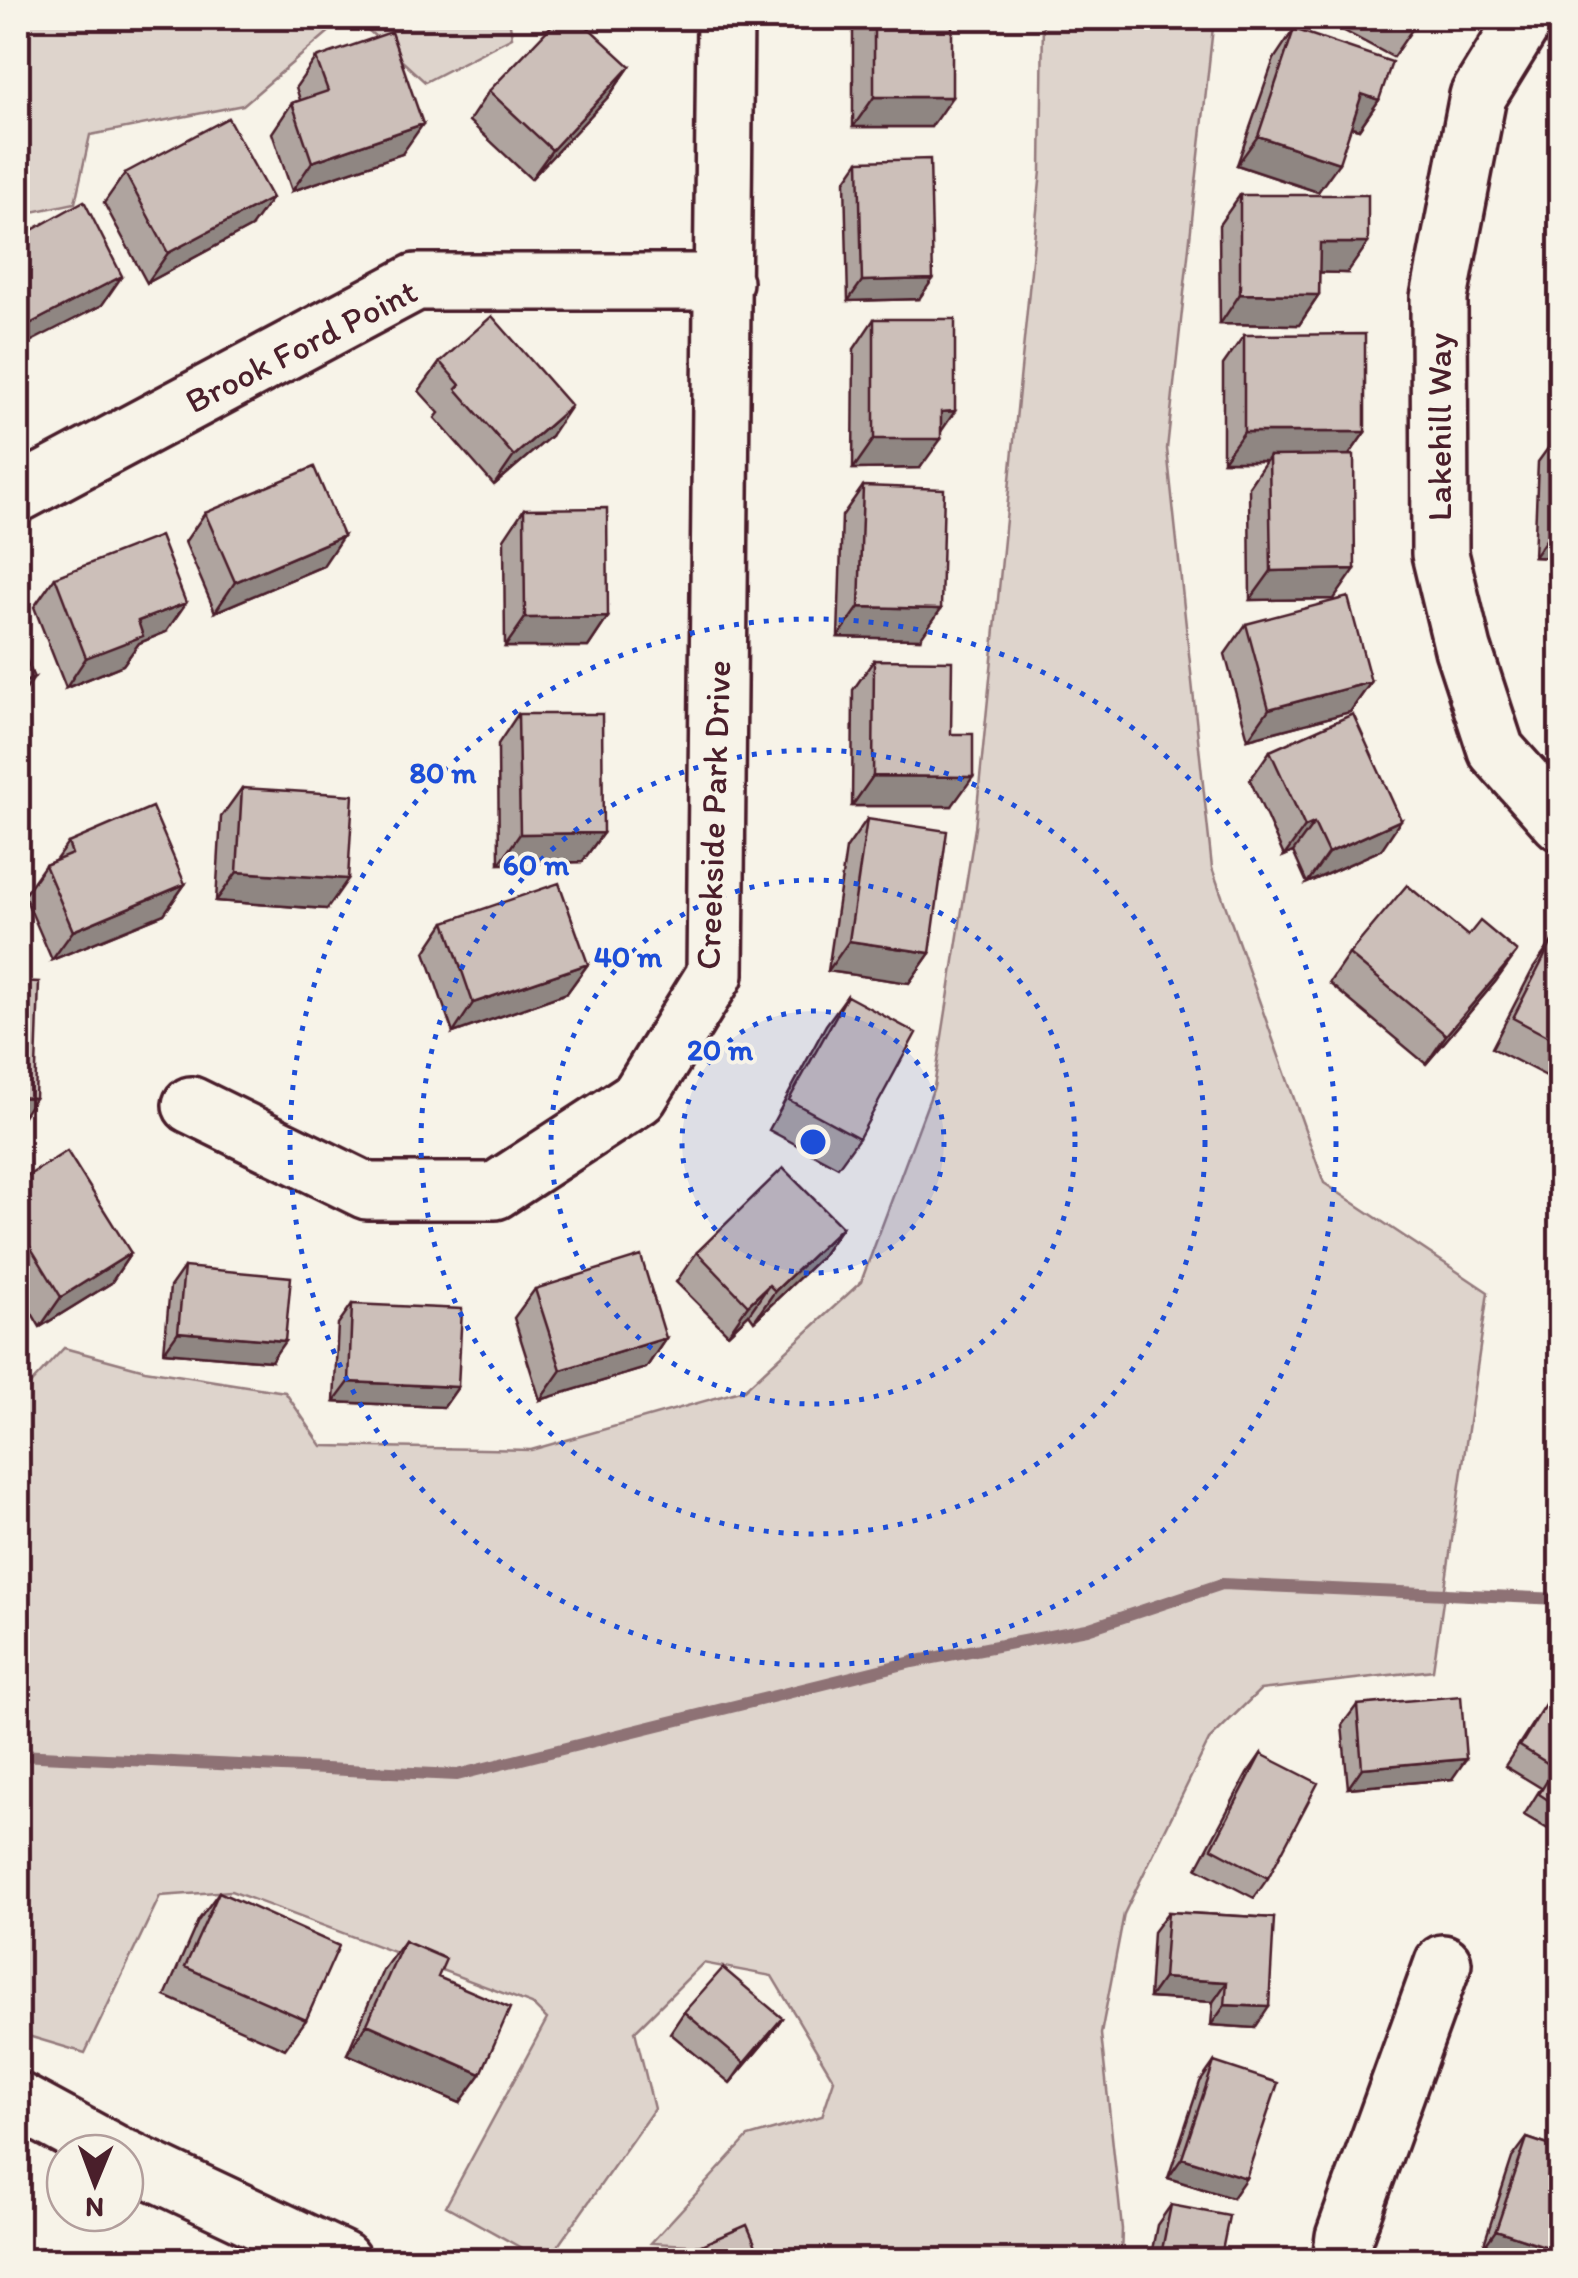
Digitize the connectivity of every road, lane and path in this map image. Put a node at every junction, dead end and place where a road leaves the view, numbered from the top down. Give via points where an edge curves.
1 (725, 18) edge
2 (1526, 18) edge
3 (724, 282) junction
4 (18, 494) edge
5 (1560, 822) edge
6 (191, 1105) dead end
7 (1443, 1964) dead end
8 (18, 2101) edge
9 (77, 2133) edge
10 (145, 2167) edge
11 (342, 2260) edge
12 (1341, 2260) edge

1 - 3 street, Creekside Park Drive
2 - 5 street, Lakehill Way via 1478,96 1439,298 1440,554 1496,750
3 - 4 street, Brook Ford Point via 416,282
3 - 6 street, Creekside Park Drive via 715,974 639,1097 495,1191 366,1192
7 - 12 street
8 - 9 street
10 - 11 street

